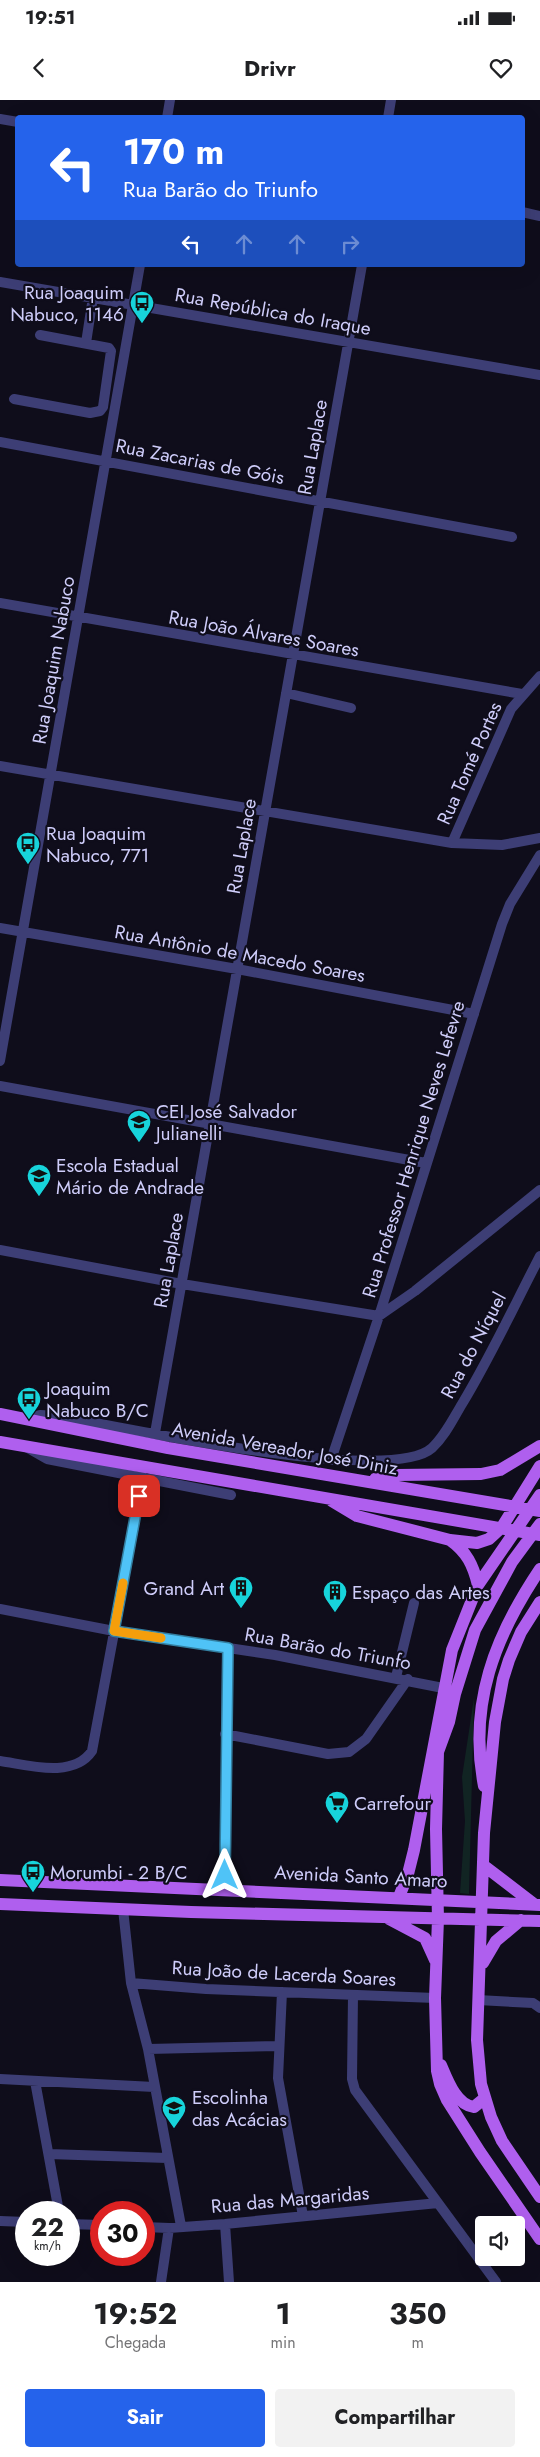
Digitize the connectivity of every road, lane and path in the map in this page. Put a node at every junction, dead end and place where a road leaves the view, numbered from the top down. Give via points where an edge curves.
1 (170, 100) edge
2 (391, 100) edge
3 (168, 115) edge
4 (388, 115) edge
5 (0, 119) edge
6 (15, 122) edge
7 (525, 213) edge
8 (540, 216) edge
9 (140, 267) edge
10 (362, 267) edge
11 (0, 282) edge
12 (93, 297) junction
13 (133, 303) junction
14 (40, 335) dead end
15 (86, 343) junction
16 (348, 343) junction
17 (540, 375) edge
18 (14, 399) dead end
19 (0, 442) edge
20 (107, 462) junction
21 (320, 501) junction
22 (512, 537) dead end
23 (0, 603) edge
24 (78, 618) junction
25 (293, 656) junction
26 (540, 676) edge
27 (286, 693) junction
28 (522, 694) junction
29 (351, 708) dead end
30 (0, 766) edge
31 (51, 776) junction
32 (265, 811) junction
33 (540, 838) edge
34 (452, 843) junction
35 (540, 855) edge
36 (0, 928) edge
37 (24, 932) junction
38 (238, 969) junction
39 (474, 1014) junction
40 (0, 1061) edge
41 (0, 1086) edge
42 (210, 1125) junction
43 (426, 1163) junction
44 (540, 1190) edge
45 (0, 1250) edge
46 (540, 1256) edge
47 (182, 1284) junction
48 (380, 1316) junction
49 (0, 1414) edge
50 (25, 1419) junction
51 (155, 1433) junction
52 (0, 1442) edge
53 (25, 1446) junction
54 (540, 1446) edge
55 (431, 1448) joint
56 (331, 1460) junction
57 (540, 1466) edge
58 (143, 1477) junction
59 (367, 1480) junction
60 (231, 1496) dead end
61 (540, 1496) edge
62 (326, 1498) junction
63 (540, 1511) edge
64 (540, 1524) edge
65 (540, 1535) edge
66 (450, 1540) junction
67 (540, 1569) edge
68 (478, 1585) junction
69 (414, 1604) dead end
70 (539, 1604) edge
71 (0, 1609) edge
72 (114, 1631) junction
73 (228, 1648) junction
74 (396, 1677) junction
75 (408, 1679) junction
76 (443, 1692) junction
77 (225, 1734) junction
78 (438, 1752) junction
79 (0, 1761) edge
80 (437, 1784) junction
81 (486, 1798) junction
82 (418, 1831) junction
83 (483, 1865) junction
84 (0, 1880) edge
85 (225, 1888) junction
86 (399, 1897) junction
87 (438, 1899) junction
88 (482, 1901) junction
89 (0, 1904) edge
90 (537, 1904) edge
91 (123, 1909) junction
92 (382, 1916) junction
93 (438, 1919) junction
94 (482, 1919) junction
95 (521, 1920) junction
96 (540, 1921) edge
97 (437, 1966) junction
98 (480, 1970) junction
99 (131, 1983) junction
100 (282, 1992) junction
101 (354, 1995) junction
102 (435, 1998) junction
103 (478, 2000) junction
104 (540, 2008) edge
105 (278, 2046) junction
106 (148, 2049) junction
107 (437, 2056) junction
108 (0, 2079) edge
109 (35, 2081) junction
110 (154, 2087) junction
111 (484, 2098) junction
112 (49, 2154) junction
113 (167, 2158) junction
114 (540, 2197) edge
115 (57, 2201) edge
116 (438, 2203) junction
117 (303, 2216) junction
118 (0, 2221) edge
119 (15, 2222) edge
120 (225, 2224) junction
121 (181, 2226) junction
122 (155, 2227) edge
123 (169, 2228) junction
124 (540, 2239) edge
125 (161, 2282) edge
126 (229, 2282) edge
127 (496, 2282) edge

1 - 3 street
2 - 4 street
5 - 6 street
7 - 8 street
9 - 13 street, Rua Joaquim Nabuco
10 - 16 street, Rua Laplace
11 - 12 street, Rua República do Iraque
12 - 13 street, Rua República do Iraque
12 - 15 street
13 - 16 street, Rua República do Iraque
13 - 20 street, Rua Joaquim Nabuco
14 - 15 street
15 - 18 street via 105,346 111,351 100,411 90,413
16 - 17 street, Rua República do Iraque
16 - 21 street, Rua Laplace
19 - 20 street, Rua Zacarias de Góis
20 - 21 street, Rua Zacarias de Góis
20 - 24 street, Rua Joaquim Nabuco
21 - 22 street, Rua Zacarias de Góis
21 - 25 street, Rua Laplace
23 - 24 street, Rua João Álvares Soares
24 - 25 street, Rua João Álvares Soares
24 - 31 street, Rua Joaquim Nabuco
25 - 27 street, Rua Laplace
25 - 28 street, Rua João Álvares Soares
26 - 28 street, Rua Tomé Portes
27 - 29 street
27 - 32 street, Rua Laplace
28 - 34 street, Rua Tomé Portes via 501,728
30 - 31 street
31 - 32 street
31 - 37 street, Rua Joaquim Nabuco
32 - 34 street
32 - 38 street, Rua Laplace
33 - 34 street via 502,845
35 - 39 street, Rua Professor Henrique Neves Lefevre via 510,904
36 - 37 street, Rua Antônio de Macedo Soares
37 - 38 street, Rua Antônio de Macedo Soares
37 - 40 street, Rua Joaquim Nabuco
38 - 39 street, Rua Antônio de Macedo Soares
38 - 42 street, Rua Laplace
39 - 43 street, Rua Professor Henrique Neves Lefevre
41 - 42 street
42 - 43 street
42 - 47 street, Rua Laplace
43 - 48 street, Rua Professor Henrique Neves Lefevre
44 - 48 street
45 - 47 street
46 - 55 street, Rua do Níquel via 472,1388 443,1435
47 - 48 street
47 - 51 street, Rua Laplace
48 - 56 street, Rua Professor Henrique Neves Lefevre
49 - 50 main road, Avenida Vereador José Diniz
50 - 51 street, Avenida Vereador José Diniz via 58,1416
50 - 59 main road, Avenida Vereador José Diniz via 168,1448
51 - 56 street, Avenida Vereador José Diniz
52 - 53 main road
53 - 58 street via 47,1459
53 - 62 main road
54 - 59 main road via 500,1470 481,1474
55 - 56 street, Avenida Vereador José Diniz via 399,1460
57 - 66 main road via 496,1534 477,1543
58 - 60 street
58 - 72 street
59 - 63 main road, Avenida Vereador José Diniz
61 - 68 main road
62 - 65 main road
62 - 66 main road via 357,1516
64 - 78 main road via 512,1562 475,1630 455,1694 450,1722
66 - 68 main road via 466,1553
67 - 81 main road via 504,1630 488,1669 479,1740
68 - 76 main road via 452,1650
69 - 74 street
70 - 81 main road via 521,1632 503,1679
71 - 72 street, Rua Barão do Triunfo
72 - 73 street, Rua Barão do Triunfo
72 - 79 street via 92,1751 88,1758 73,1766 54,1768
73 - 74 street, Rua Barão do Triunfo
73 - 77 street
74 - 75 street, Rua Barão do Triunfo
75 - 76 street, Rua Barão do Triunfo
75 - 77 street via 366,1739 349,1752 328,1754
76 - 78 main road
76 - 82 main road
77 - 85 street
78 - 80 main road
80 - 82 main road
80 - 87 main road
81 - 83 main road
82 - 86 main road
83 - 88 main road
83 - 90 main road
84 - 85 main road, Avenida Santo Amaro
85 - 86 main road, Avenida Santo Amaro
86 - 87 main road, Avenida Santo Amaro
87 - 88 main road, Avenida Santo Amaro
87 - 93 main road
88 - 90 main road, Avenida Santo Amaro
88 - 94 main road
89 - 91 main road, Avenida Santo Amaro
91 - 92 main road, Avenida Santo Amaro
91 - 99 street
92 - 93 main road, Avenida Santo Amaro
92 - 97 main road via 426,1938
93 - 94 main road, Avenida Santo Amaro
93 - 97 main road
94 - 95 main road, Avenida Santo Amaro
94 - 98 main road
95 - 96 main road, Avenida Santo Amaro
95 - 98 main road via 496,1940
97 - 102 main road
98 - 103 main road
99 - 100 street, Rua João de Lacerda Soares
99 - 106 street
100 - 101 street, Rua João de Lacerda Soares
100 - 105 street
101 - 102 street, Rua João de Lacerda Soares
101 - 116 street via 352,2071 355,2090
102 - 107 main road
103 - 104 street via 533,2003
103 - 111 main road via 477,2040
105 - 106 street
105 - 117 street via 278,2078
106 - 110 street
107 - 111 main road via 452,2088 463,2102 474,2107
107 - 124 main road via 440,2084 447,2100
108 - 109 street
109 - 110 street
109 - 112 street
110 - 113 street
111 - 114 main road via 502,2142
112 - 113 street
112 - 115 street
113 - 121 street
116 - 117 street, Rua das Margaridas
116 - 127 street
117 - 120 street, Rua das Margaridas
118 - 119 street
120 - 121 street, Rua das Margaridas
120 - 126 street
121 - 123 street, Rua das Margaridas
122 - 123 street, Rua das Margaridas
123 - 125 street

